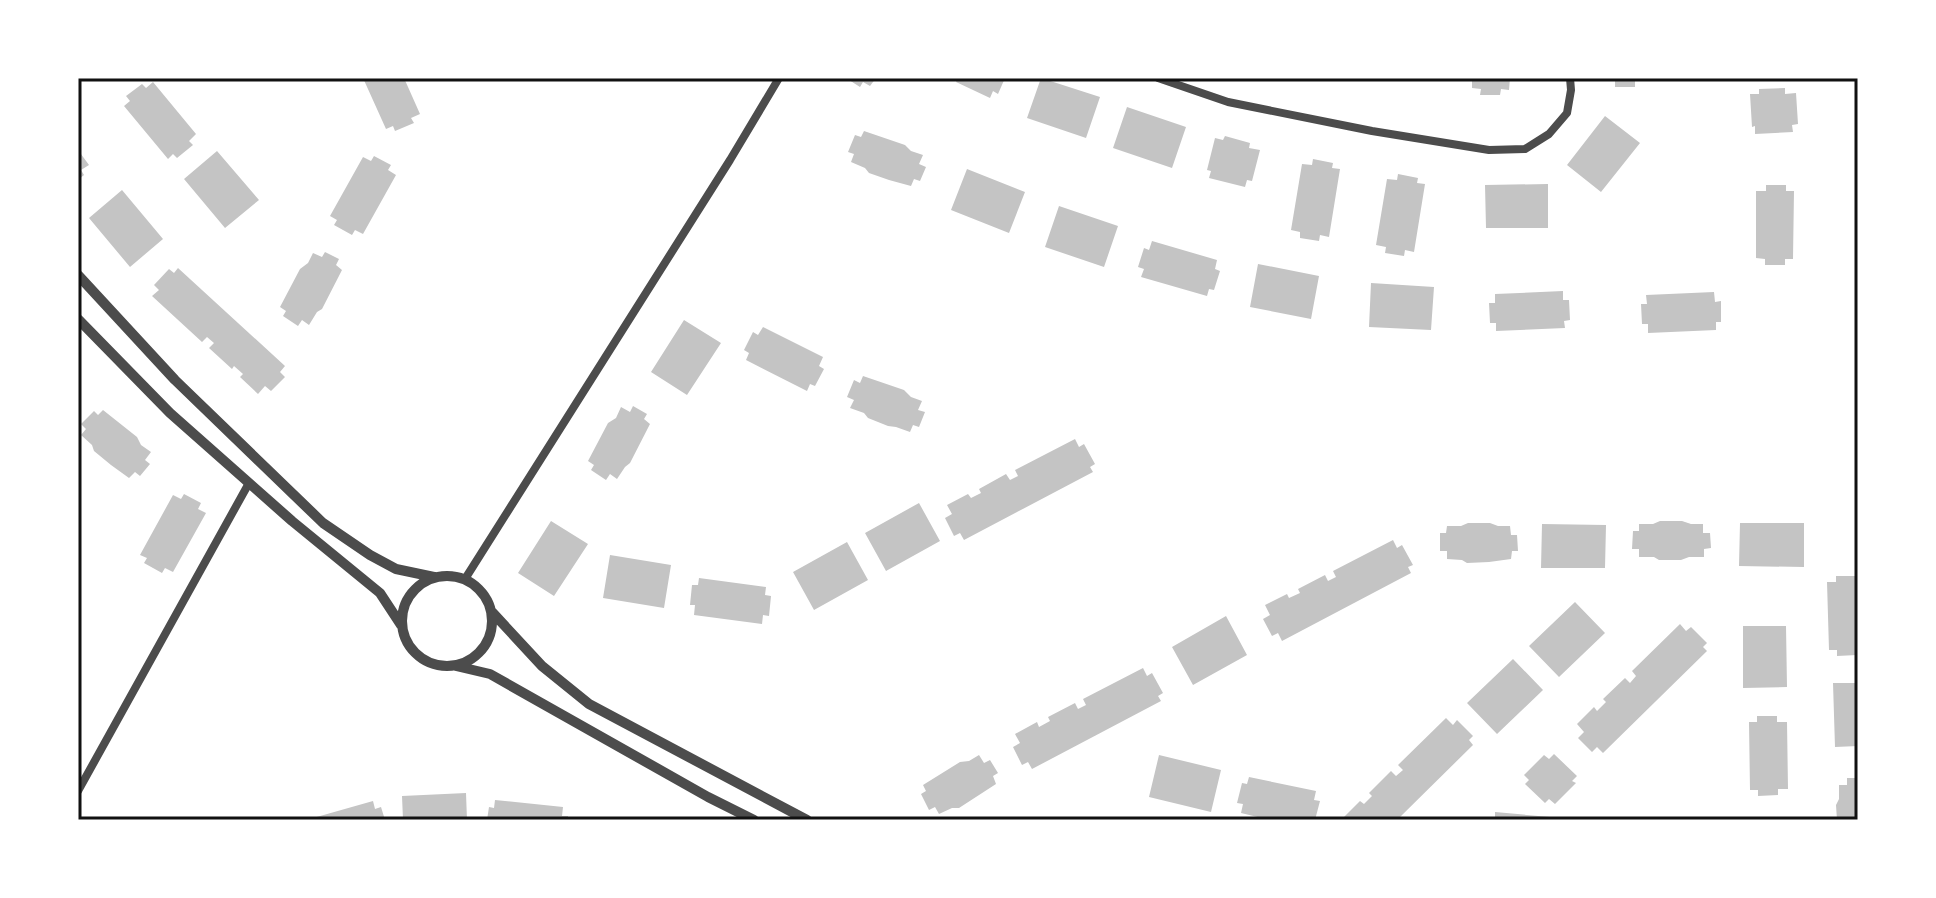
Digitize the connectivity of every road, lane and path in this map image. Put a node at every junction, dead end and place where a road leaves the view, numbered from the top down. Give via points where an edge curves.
1 (779, 78) edge
2 (1158, 78) edge
3 (1570, 78) edge
4 (78, 275) edge
5 (78, 319) edge
6 (249, 483) junction
7 (434, 577) junction
8 (465, 579) junction
9 (492, 612) junction
10 (401, 625) junction
11 (456, 666) junction
12 (78, 791) edge
13 (754, 820) edge
14 (807, 820) edge

1 - 8 street
2 - 3 street via 1228,102 1489,150 1525,149 1549,134 1567,113
4 - 7 street via 175,380 323,523 396,569
5 - 6 street via 170,413
6 - 10 street via 380,593
6 - 12 street
7 - 8 street
7 - 10 street via 409,595
8 - 9 street via 487,598
9 - 11 street via 493,627 481,652
9 - 14 street via 542,666 589,704
10 - 11 street via 414,653 441,667
11 - 13 street via 490,674

